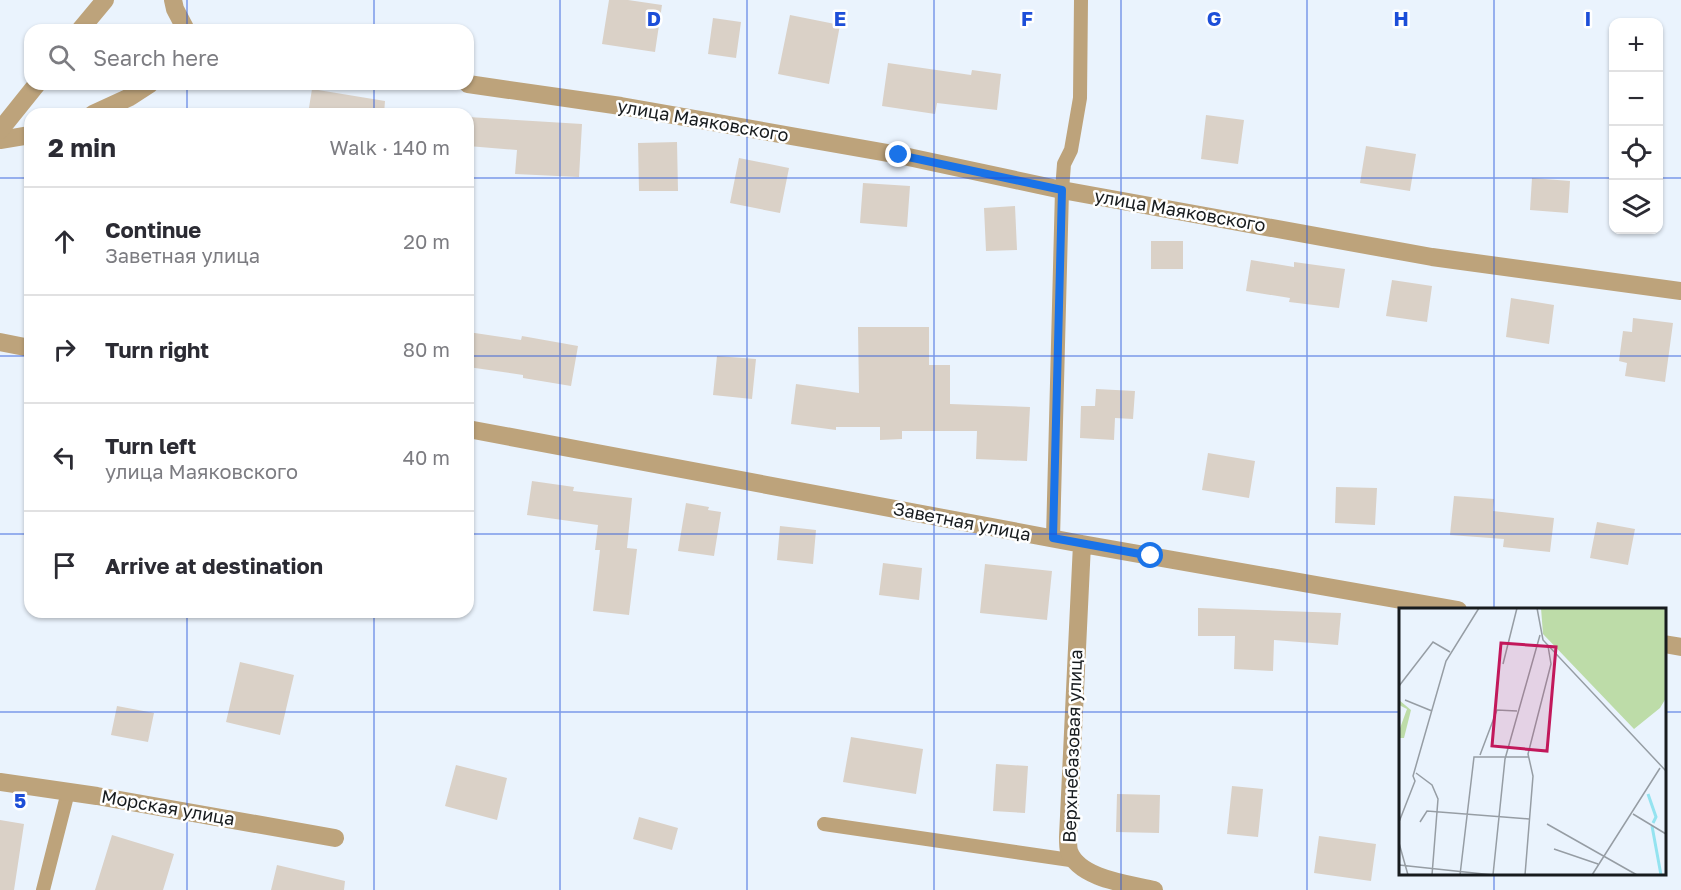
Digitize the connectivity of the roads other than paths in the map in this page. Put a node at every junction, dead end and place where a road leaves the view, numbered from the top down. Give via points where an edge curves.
1 (105, 0) edge
2 (173, 0) edge
3 (1081, 0) edge
4 (86, 24) edge
5 (183, 24) edge
6 (474, 85) edge
7 (32, 90) edge
8 (141, 90) edge
9 (106, 108) edge
10 (0, 130) edge
11 (24, 136) edge
12 (0, 140) edge
13 (1062, 190) junction
14 (1681, 291) edge
15 (0, 342) edge
16 (24, 347) edge
17 (474, 430) edge
18 (1053, 538) junction
19 (1082, 544) junction
20 (1452, 608) edge
21 (1666, 644) edge
22 (1681, 647) edge
23 (0, 782) edge
24 (68, 792) junction
25 (824, 824) dead end
26 (335, 838) dead end
27 (1077, 861) junction
28 (43, 890) edge
29 (1154, 890) edge

1 - 4 street
2 - 5 street
3 - 13 lane via 1080,98 1071,150 1064,164
6 - 13 street, улица Маяковского via 621,106 899,155
7 - 10 street
8 - 9 street
11 - 12 street
13 - 14 street, улица Маяковского via 1432,257
13 - 18 lane
15 - 16 street
17 - 18 street, Заветная улица
18 - 19 street, Заветная улица
19 - 20 street, Заветная улица
19 - 27 street, Верхнебазовая улица via 1068,837 1069,852
21 - 22 street
23 - 24 street, Морская улица
24 - 26 street, Морская улица
24 - 28 lane
25 - 27 lane
27 - 29 street, Верхнебазовая улица via 1088,872

